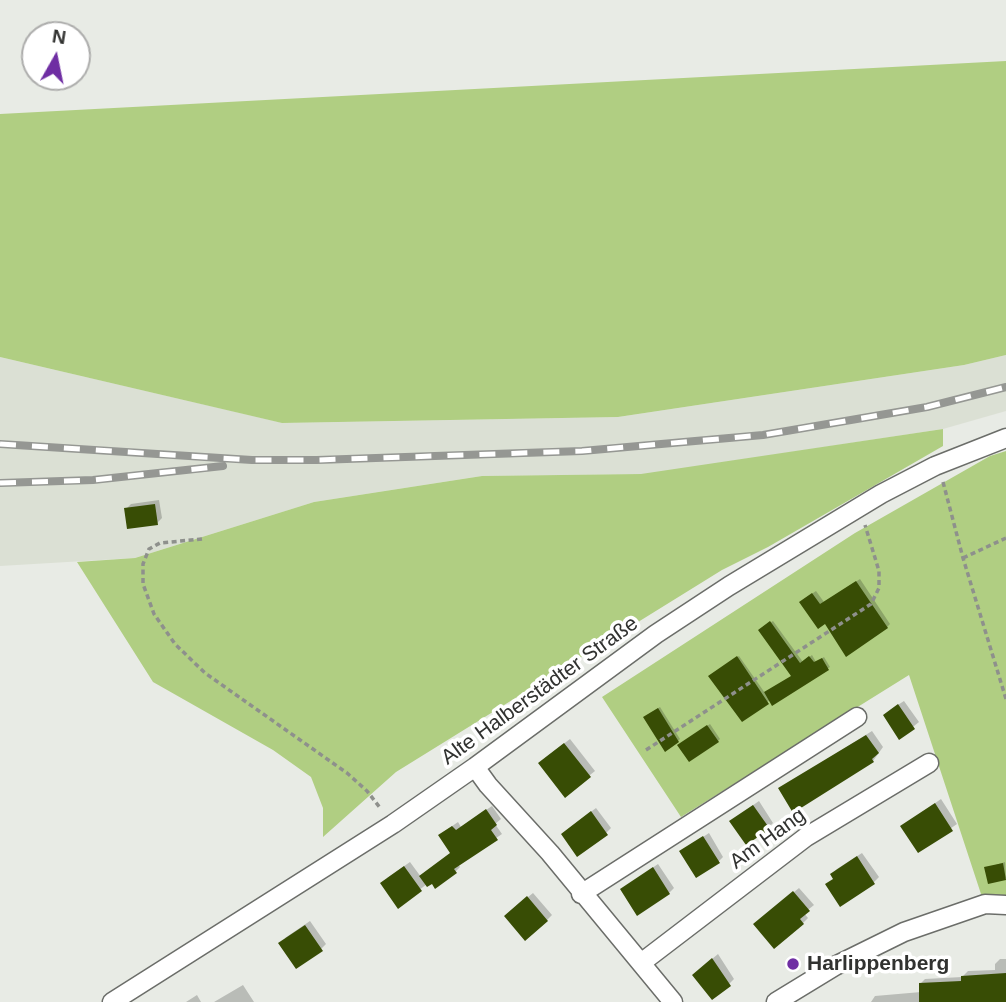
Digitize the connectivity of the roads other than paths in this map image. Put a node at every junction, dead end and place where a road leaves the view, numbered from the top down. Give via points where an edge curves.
1 (1006, 439) edge
2 (857, 717) dead end
3 (929, 763) dead end
4 (475, 767) junction
5 (582, 894) junction
6 (1006, 905) edge
7 (641, 963) junction
8 (113, 1002) edge
9 (673, 1002) edge
10 (776, 1002) edge

1 - 4 street, Alte Halberstädter Straße via 935,466 855,508 656,634
2 - 5 street
3 - 7 street, Am Hang via 806,836
4 - 5 street
4 - 8 street, Alte Halberstädter Straße
5 - 7 street
6 - 10 street via 985,904 904,932
7 - 9 street

